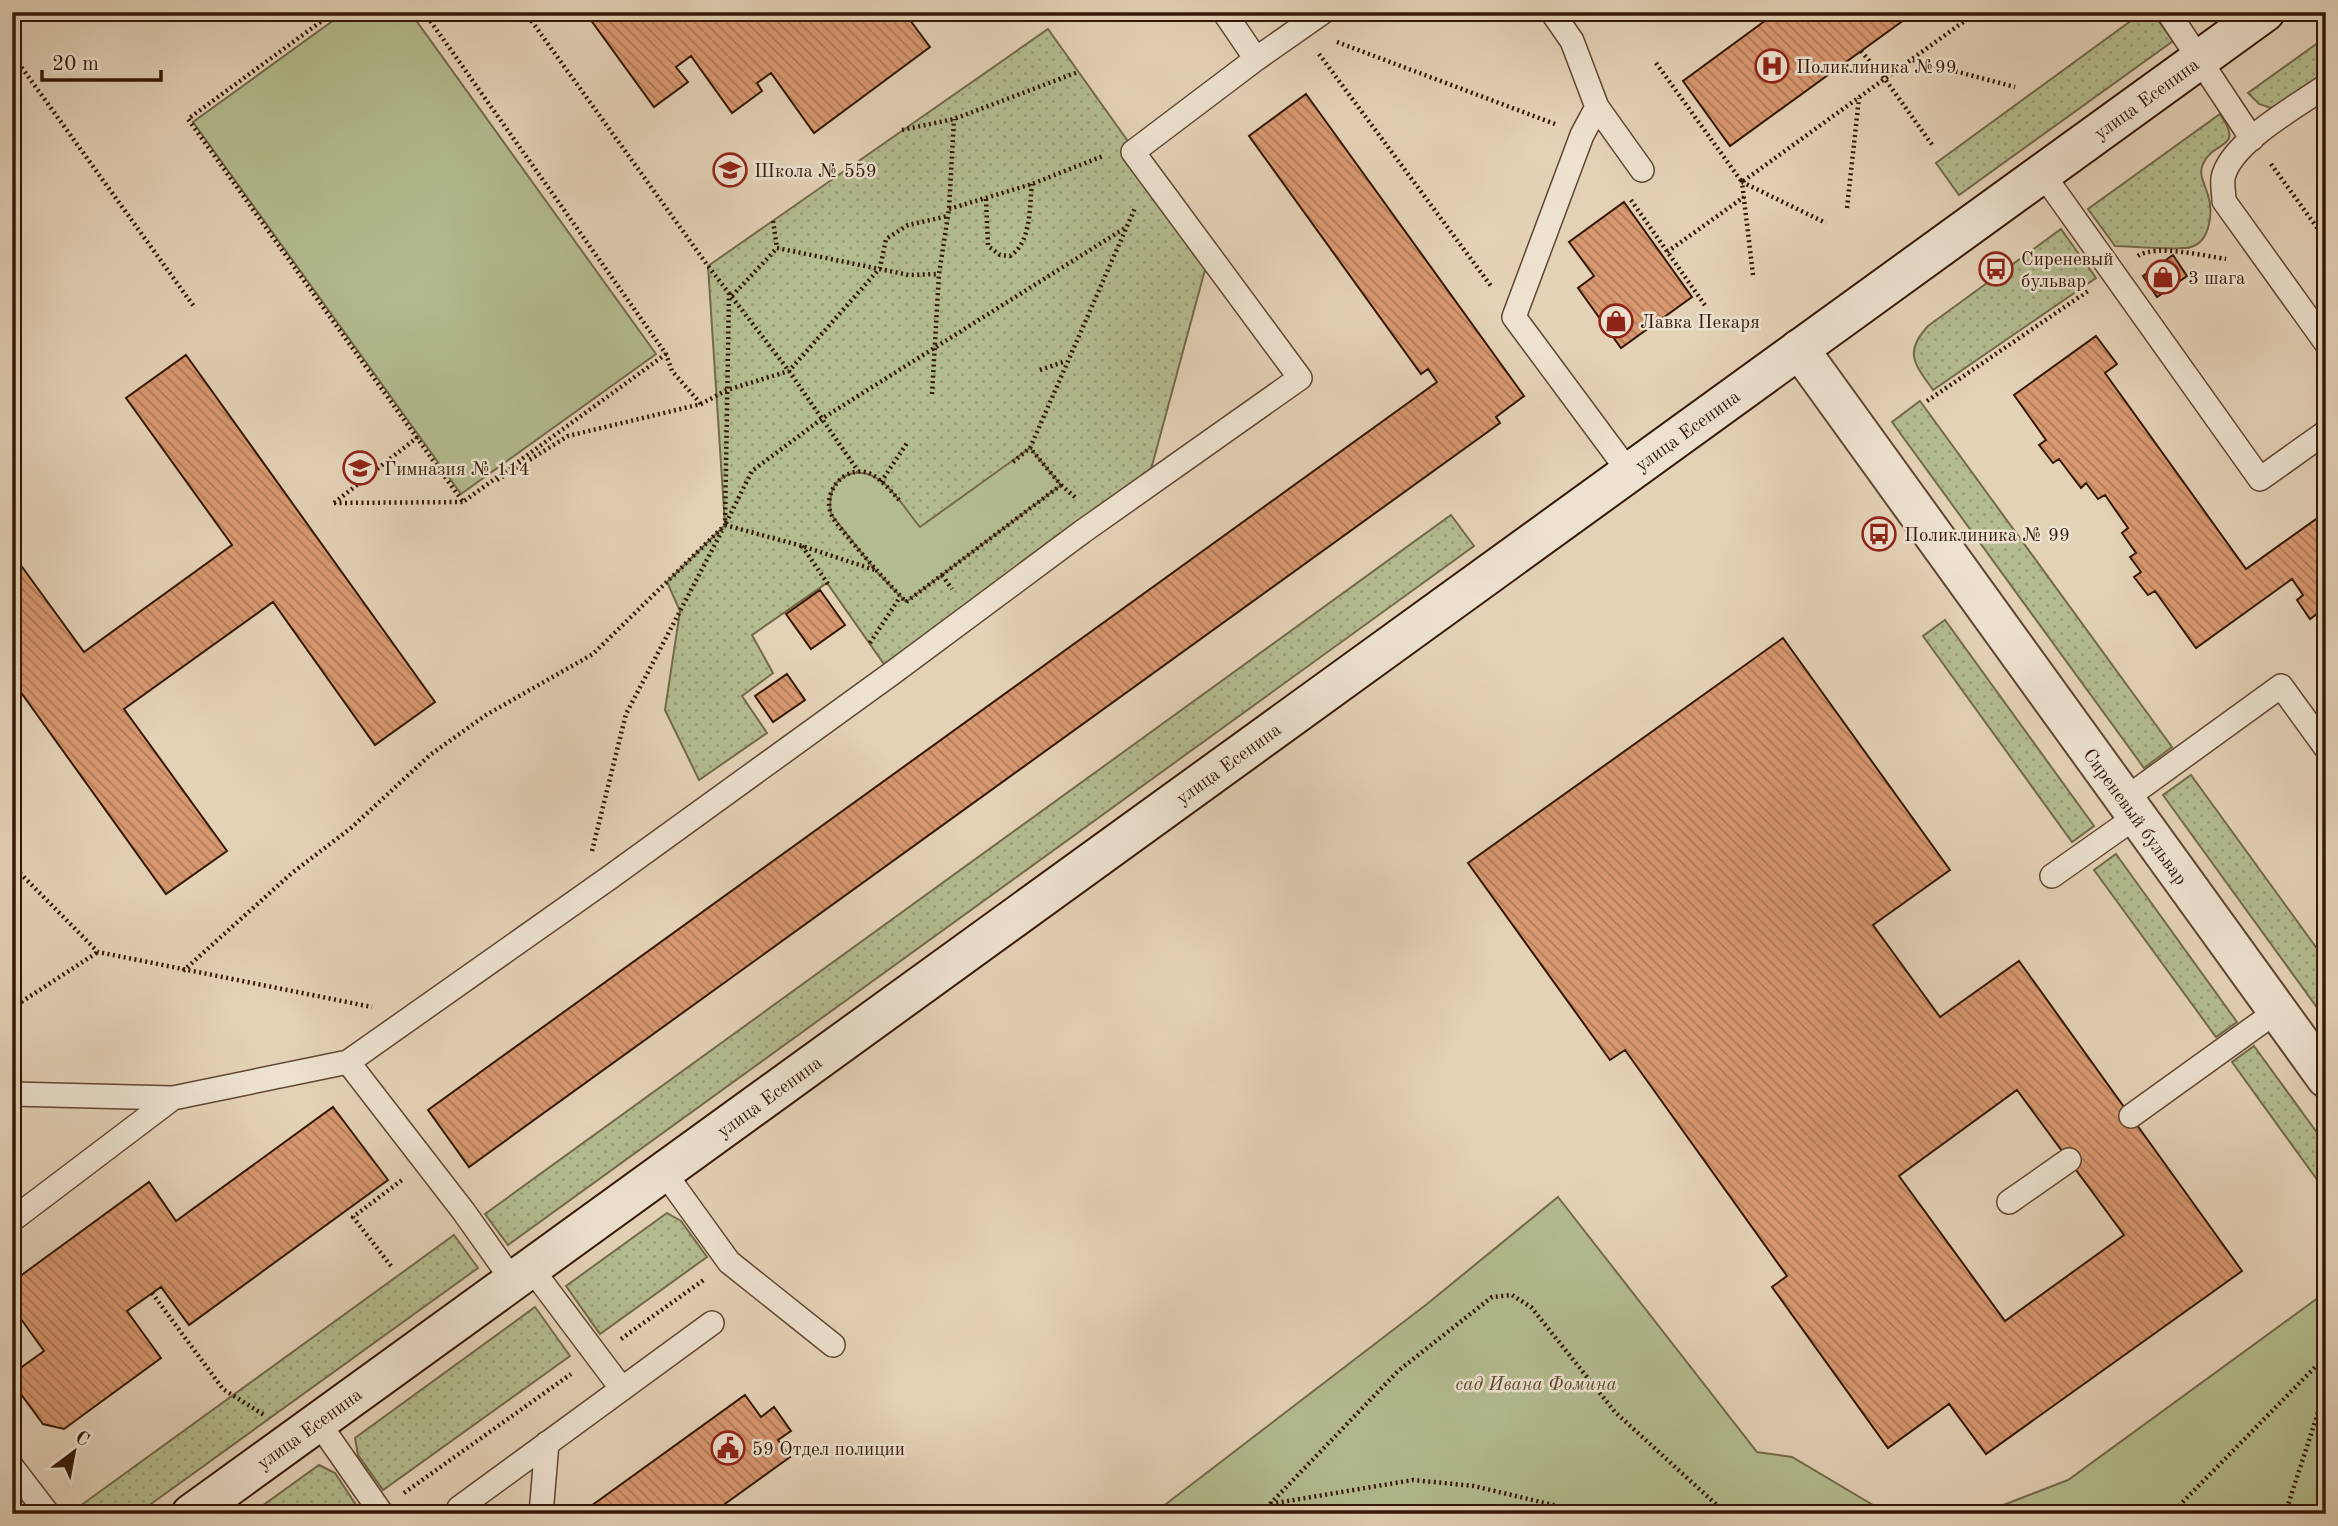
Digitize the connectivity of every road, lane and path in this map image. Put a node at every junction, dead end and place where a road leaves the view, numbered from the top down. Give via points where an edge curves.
1 (334, 12) edge
2 (424, 12) edge
3 (525, 12) edge
4 (1224, 12) edge
5 (1323, 12) edge
6 (1552, 12) edge
7 (1977, 12) edge
8 (2168, 12) edge
9 (2265, 12) edge
10 (1300, 28) junction
11 (1861, 51) dead end
12 (12, 54) edge
13 (1256, 59) junction
14 (1912, 59) junction
15 (2200, 59) junction
16 (1656, 64) dead end
17 (1078, 72) dead end
18 (1885, 79) junction
19 (2326, 86) edge
20 (2015, 87) dead end
21 (1859, 97) junction
22 (1597, 107) junction
23 (954, 119) junction
24 (902, 130) dead end
25 (1582, 135) junction
26 (2252, 139) junction
27 (1933, 146) dead end
28 (1105, 155) dead end
29 (1642, 170) joint
30 (2042, 173) junction
31 (1151, 176) junction
32 (1742, 182) junction
33 (1032, 184) junction
34 (1744, 197) junction
35 (986, 199) junction
36 (1847, 208) dead end
37 (949, 209) junction
38 (948, 216) junction
39 (773, 221) dead end
40 (1826, 223) dead end
41 (1125, 228) junction
42 (2326, 240) edge
43 (777, 248) junction
44 (1667, 252) junction
45 (2271, 266) junction
46 (880, 268) junction
47 (2114, 273) junction
48 (939, 274) junction
49 (1753, 275) dead end
50 (730, 294) junction
51 (195, 308) dead end
52 (1707, 308) dead end
53 (1514, 317) junction
54 (2326, 343) edge
55 (935, 348) junction
56 (1799, 349) junction
57 (666, 354) junction
58 (1067, 361) junction
59 (1040, 370) dead end
60 (789, 371) junction
61 (727, 390) junction
62 (932, 394) dead end
63 (1927, 401) dead end
64 (701, 404) junction
65 (823, 418) junction
66 (2326, 432) edge
67 (417, 437) junction
68 (907, 443) dead end
69 (1030, 448) junction
70 (1013, 462) dead end
71 (858, 471) junction
72 (1629, 472) junction
73 (881, 482) junction
74 (899, 500) dead end
75 (463, 502) junction
76 (725, 525) junction
77 (802, 546) junction
78 (876, 571) junction
79 (828, 584) dead end
80 (901, 597) junction
81 (870, 643) dead end
82 (2326, 748) edge
83 (2131, 808) junction
84 (591, 856) dead end
85 (12, 865) edge
86 (2052, 876) dead end
87 (98, 953) junction
88 (183, 971) junction
89 (12, 1008) edge
90 (2277, 1011) junction
91 (414, 1016) junction
92 (348, 1062) junction
93 (2326, 1078) edge
94 (12, 1094) edge
95 (173, 1098) junction
96 (2131, 1116) dead end
97 (2069, 1160) dead end
98 (425, 1162) junction
99 (664, 1172) junction
100 (2009, 1202) dead end
101 (12, 1220) edge
102 (729, 1262) junction
103 (391, 1266) dead end
104 (522, 1274) junction
105 (152, 1293) dead end
106 (712, 1323) dead end
107 (833, 1345) dead end
108 (598, 1355) junction
109 (2326, 1356) edge
110 (2326, 1388) edge
111 (223, 1389) dead end
112 (622, 1389) junction
113 (318, 1422) junction
114 (547, 1443) junction
115 (12, 1467) edge
116 (1270, 1504) junction
117 (459, 1508) dead end
118 (1720, 1508) junction
119 (381, 1512) edge
120 (48, 1514) edge
121 (191, 1514) edge
122 (541, 1514) edge
123 (1258, 1514) edge
124 (1591, 1514) edge
125 (1707, 1514) edge
126 (1750, 1514) edge
127 (2171, 1514) edge
128 (2285, 1514) edge

1 - 67 path via 188,119
2 - 57 path
3 - 50 path
4 - 13 lane
5 - 10 lane
6 - 22 lane via 1572,41
7 - 14 path
8 - 15 lane
9 - 15 street, улица Есенина
10 - 13 lane
10 - 25 path
10 - 53 path
11 - 18 path
12 - 51 path
13 - 31 lane via 1133,152
14 - 18 path
14 - 20 path
15 - 26 lane
15 - 30 street, улица Есенина
16 - 32 path
17 - 23 path
18 - 21 path
18 - 27 path
19 - 26 lane
21 - 32 path
21 - 36 path
22 - 25 lane
22 - 29 lane
23 - 24 path
23 - 37 path
25 - 53 lane
26 - 42 path
26 - 45 lane via 2234,157 2223,178 2224,201
28 - 33 path
29 - 44 path via 1626,194
30 - 47 lane
30 - 56 street, улица Есенина
31 - 41 path
31 - 91 lane via 1300,378
32 - 34 path
32 - 40 path
33 - 35 path
33 - 35 path via 1022,246 1010,256 988,246
34 - 44 path
34 - 49 path
35 - 37 path
37 - 38 path
38 - 46 path via 908,225 886,239
38 - 48 path
39 - 43 path
41 - 55 path
41 - 58 path
43 - 46 path
43 - 50 path
44 - 52 path
45 - 47 path via 2177,252 2143,253
45 - 54 lane
46 - 48 path via 909,275
46 - 60 path
47 - 63 path
47 - 66 lane via 2260,479
48 - 55 path
50 - 60 path
50 - 61 path
53 - 72 lane
55 - 62 path
55 - 65 path
56 - 72 street, улица Есенина
56 - 83 street, Сиреневый бульвар
57 - 64 path via 672,371
57 - 75 path
58 - 59 path
58 - 69 path
60 - 61 path
60 - 65 path
61 - 64 path
61 - 76 path
64 - 75 path via 568,436
65 - 71 path
65 - 76 path via 752,471
67 - 75 path
67 - 75 path via 334,503
68 - 73 path
69 - 70 path
69 - 80 path via 1061,485 906,602
71 - 73 path
71 - 78 path via 834,484 831,514
72 - 99 street, улица Есенина
73 - 74 path
76 - 77 path
76 - 84 path via 626,714
76 - 88 path via 593,654 486,715 430,755
77 - 78 path
77 - 79 path
78 - 80 path
80 - 81 path
82 - 83 lane via 2281,686
83 - 86 lane
83 - 90 street, Сиреневый бульвар
85 - 87 path
87 - 88 path
87 - 89 path
88 - 91 path
90 - 93 street, Сиреневый бульвар
90 - 96 lane
91 - 92 lane
92 - 95 lane
92 - 98 lane
94 - 95 lane
95 - 101 lane
97 - 100 lane
98 - 103 path via 353,1217
98 - 104 lane
99 - 102 lane
99 - 104 street, улица Есенина
102 - 107 lane
102 - 108 path
104 - 108 lane
104 - 113 street, улица Есенина
105 - 111 path
106 - 112 lane
108 - 112 lane
108 - 119 path
109 - 127 path
110 - 128 path
112 - 114 lane
113 - 119 lane
113 - 121 street, улица Есенина
114 - 117 lane
114 - 122 lane
115 - 120 lane
116 - 118 path via 1398,1371 1492,1297 1512,1295 1531,1307 1615,1412
116 - 123 path
116 - 124 path via 1413,1480 1474,1486
118 - 125 path
118 - 126 path via 1739,1508

